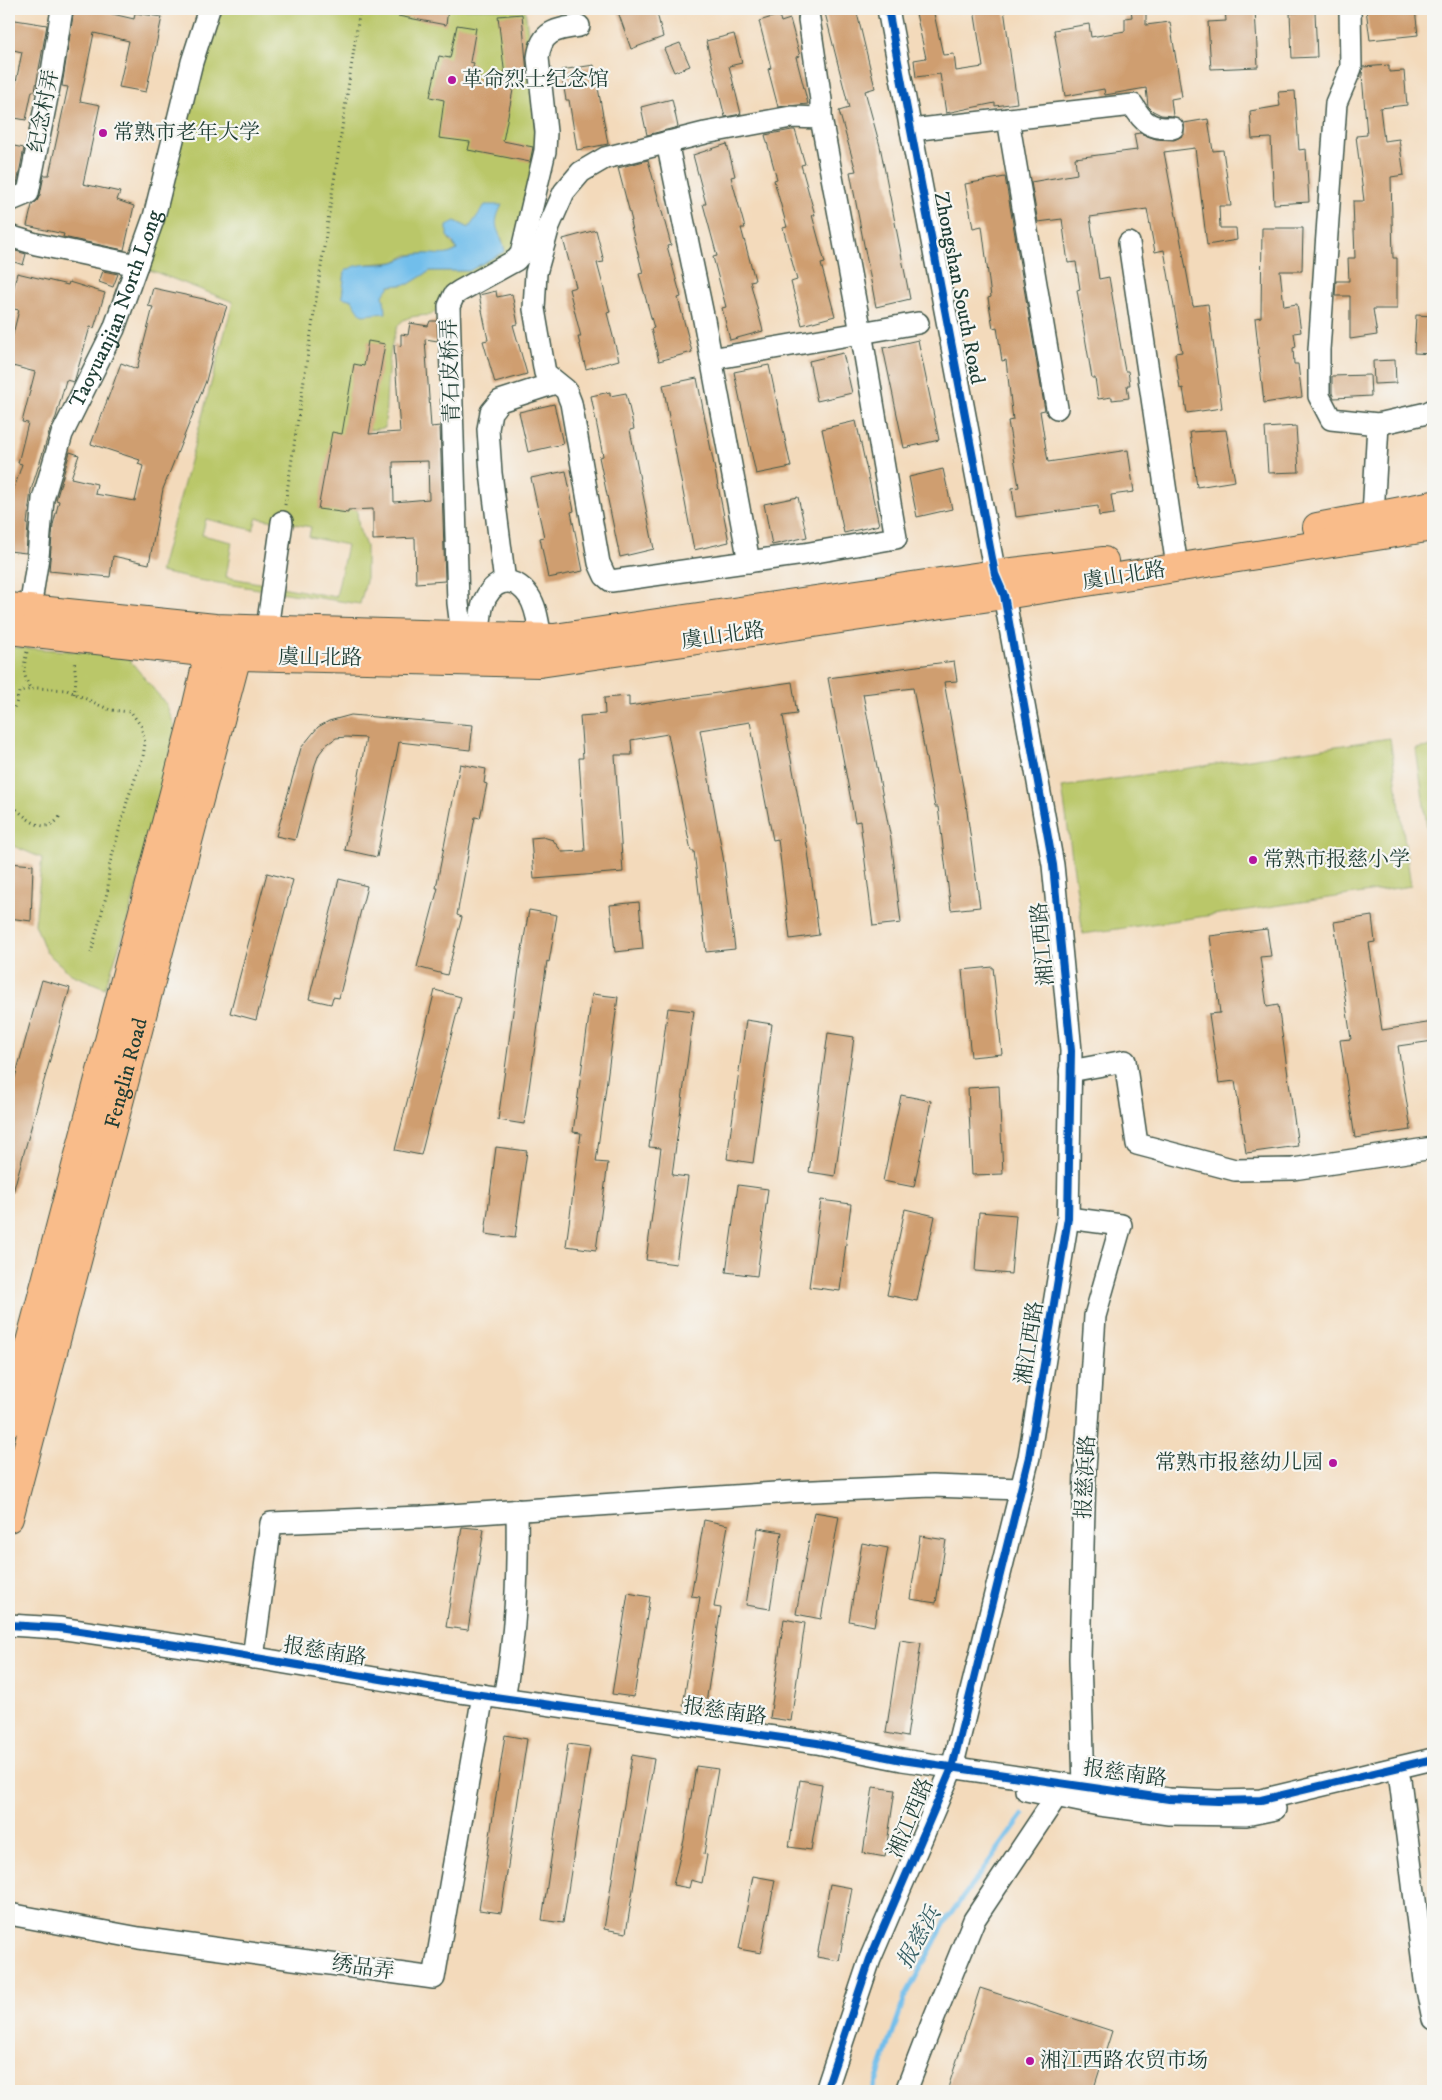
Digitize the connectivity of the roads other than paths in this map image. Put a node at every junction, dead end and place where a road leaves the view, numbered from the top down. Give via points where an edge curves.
1 (62, 9) edge
2 (209, 9) edge
3 (888, 9) edge
4 (1350, 9) edge
5 (809, 19) dead end
6 (579, 26) dead end
7 (821, 118) junction
8 (1008, 120) junction
9 (1173, 128) dead end
10 (911, 130) junction
11 (667, 142) junction
12 (9, 201) edge
13 (9, 236) edge
14 (1129, 243) dead end
15 (137, 265) junction
16 (918, 322) dead end
17 (861, 333) junction
18 (711, 359) junction
19 (555, 383) junction
20 (1057, 408) dead end
21 (1433, 410) edge
22 (1378, 424) junction
23 (1433, 505) edge
24 (1373, 516) junction
25 (282, 522) road end
26 (1433, 527) edge
27 (1175, 553) junction
28 (749, 562) junction
29 (505, 582) junction
30 (1000, 584) junction
31 (20, 620) edge
32 (254, 629) junction
33 (470, 635) junction
34 (541, 637) junction
35 (212, 640) junction
36 (237, 656) junction
37 (1070, 1071) junction
38 (1433, 1148) edge
39 (1068, 1218) junction
40 (26, 1368) edge
41 (9, 1422) edge
42 (1021, 1489) junction
43 (516, 1510) junction
44 (9, 1518) edge
45 (9, 1625) edge
46 (253, 1658) junction
47 (483, 1695) junction
48 (504, 1698) junction
49 (1433, 1759) edge
50 (952, 1768) junction
51 (1433, 1771) edge
52 (1400, 1780) junction
53 (1084, 1785) junction
54 (1056, 1797) junction
55 (9, 1914) edge
56 (1433, 2019) edge
57 (826, 2091) edge
58 (906, 2091) edge

1 - 12 street, 纪念村弄 via 28,193
2 - 15 street, Taoyuanjian North Long via 192,62 154,217
3 - 10 street, Zhongshan South Road
4 - 22 street via 1351,68 1336,103 1318,396 1331,419
5 - 7 street
6 - 33 street, 青石皮桥弄 via 547,34 539,48 545,146 521,254 516,260 454,295 449,306 458,603
7 - 11 street via 791,117
7 - 17 street
8 - 9 street via 1133,104 1147,124 1161,129
8 - 10 street
8 - 20 street
10 - 30 street, Zhongshan South Road
11 - 18 street
11 - 19 street via 605,158 581,172 564,192 549,226 536,273 534,309 545,373
13 - 15 street
14 - 27 street
15 - 31 street, Taoyuanjian North Long via 114,329 62,434 43,499 38,557
16 - 17 street
17 - 18 street
17 - 28 street via 896,538
18 - 28 street
19 - 28 street via 566,390 571,403 599,563 610,581
19 - 29 street via 500,401 491,412 488,428
21 - 22 street
22 - 24 street
23 - 24 main road, 虞山北路
24 - 27 main road, 虞山北路
25 - 32 street
26 - 30 main road, 虞山北路
27 - 30 main road, 虞山北路
29 - 33 street via 498,583 489,591
29 - 34 street via 520,587 529,597
30 - 34 main road, 虞山北路
30 - 36 main road, 虞山北路 via 540,663
30 - 37 street, 湘江西路 via 1053,865 1071,1051
31 - 35 main road, 虞山北路
31 - 35 main road, 虞山北路 via 77,638
32 - 33 main road, 虞山北路
32 - 35 main road, 虞山北路
32 - 36 main road, Fenglin Road
33 - 34 main road, 虞山北路
35 - 36 main road, 虞山北路
35 - 40 main road, Fenglin Road
36 - 40 main road, Fenglin Road
37 - 38 street via 1125,1061 1137,1144 1235,1170 1293,1169
37 - 39 street, 湘江西路
39 - 42 street, 湘江西路
39 - 53 street, 报慈浜路 via 1121,1226 1095,1316 1080,1659
40 - 41 main road, Fenglin Road
40 - 44 main road, Fenglin Road
42 - 43 street via 932,1486 828,1490
42 - 50 street, 湘江西路
43 - 46 street via 271,1523
43 - 48 street via 518,1578
45 - 46 street, 报慈南路 via 58,1628
46 - 47 street, 报慈南路
47 - 48 street, 报慈南路
47 - 55 street, 绣品弄 via 434,1978 138,1938
48 - 50 street, 报慈南路 via 817,1743
49 - 53 street, 报慈南路 via 1261,1800 1169,1798
50 - 53 street, 报慈南路
50 - 54 street, 报慈南路 via 977,1778
50 - 57 street, 湘江西路 via 870,1959
51 - 52 street, 报慈南路
52 - 54 street, 报慈南路 via 1246,1815 1169,1814
52 - 56 street via 1425,1980
54 - 58 street via 974,1920

